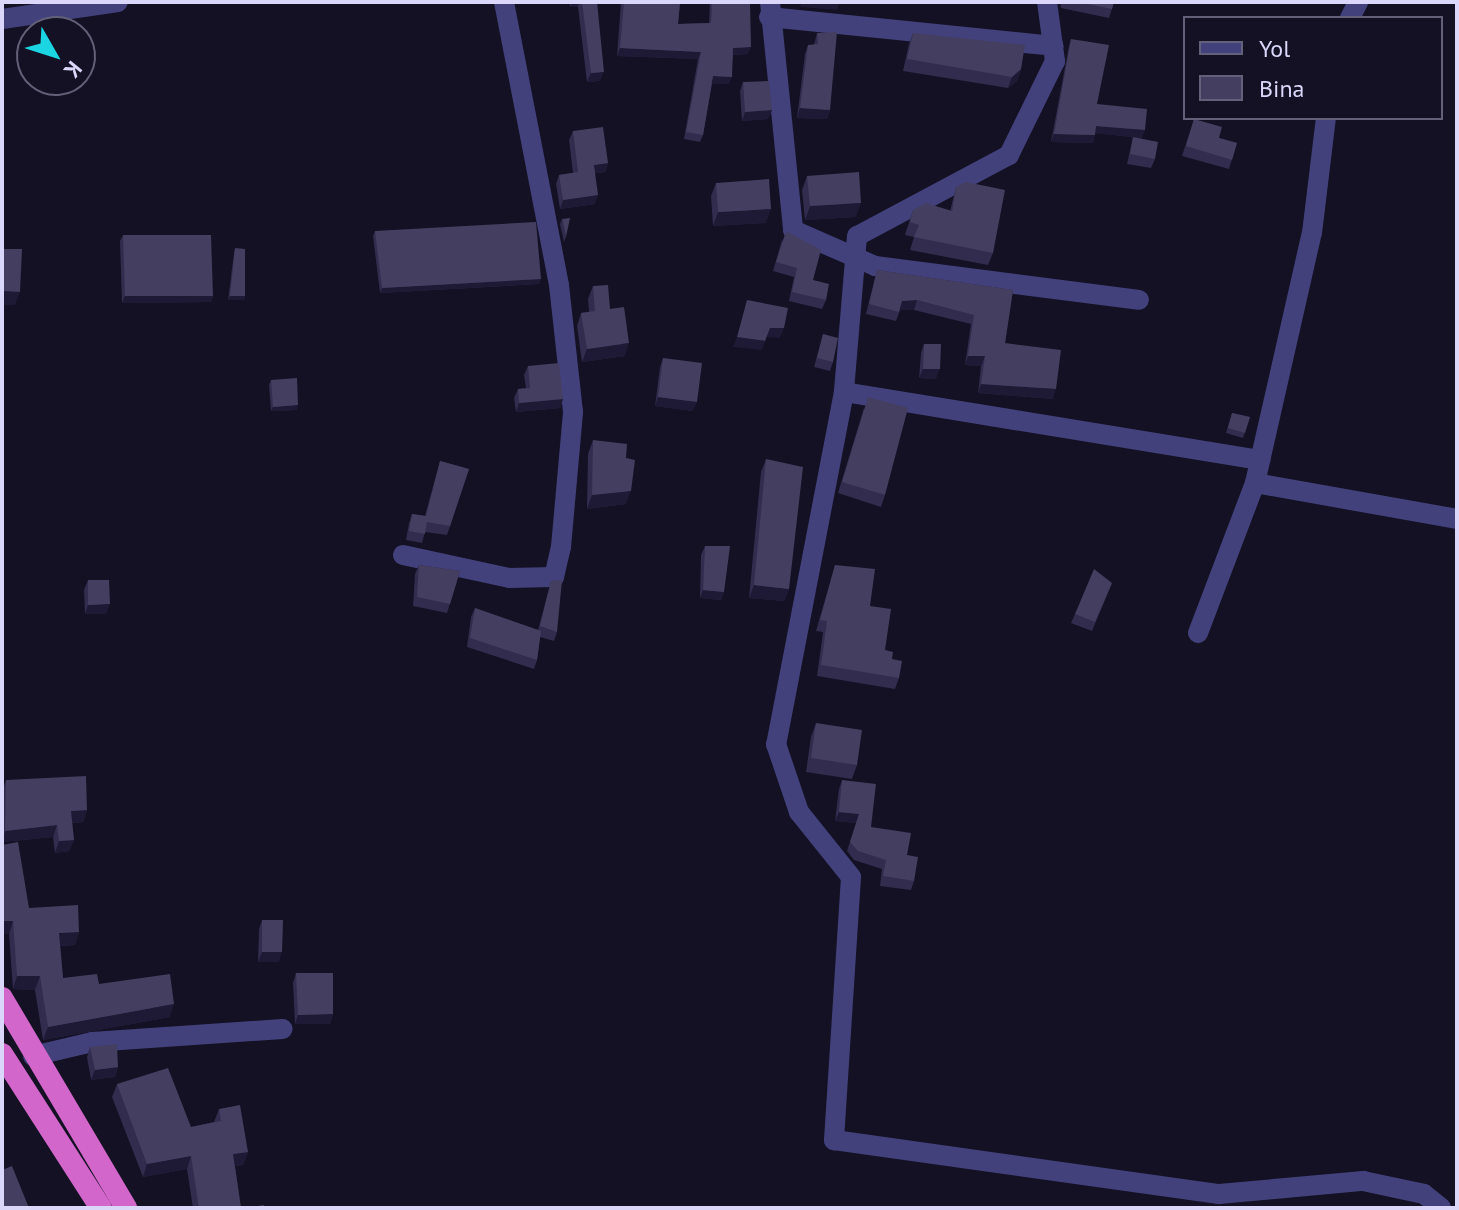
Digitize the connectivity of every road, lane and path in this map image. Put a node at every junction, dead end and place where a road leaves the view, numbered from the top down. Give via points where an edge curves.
1 (118, 2) edge
2 (504, 2) edge
3 (1047, 2) edge
4 (770, 9) edge
5 (2, 19) edge
6 (1054, 46) junction
7 (1326, 120) edge
8 (856, 259) junction
9 (1139, 300) dead end
10 (844, 392) junction
11 (1260, 460) junction
12 (1255, 483) junction
13 (1457, 519) edge
14 (403, 555) dead end
15 (1198, 633) dead end
16 (2, 998) edge
17 (283, 1029) dead end
18 (2, 1054) edge
19 (33, 1056) junction
20 (101, 1208) edge
21 (126, 1208) edge
22 (1441, 1208) edge

1 - 5 street
2 - 14 street via 559,285 573,412 561,547 554,577 509,578
3 - 6 street
4 - 6 street
4 - 8 street via 793,230
6 - 8 street via 1055,61 1009,155 857,236
7 - 11 street via 1312,233
8 - 9 street via 966,282
8 - 10 street
10 - 11 street
10 - 22 street via 776,744 799,812 851,877 834,1140 1219,1194 1363,1181 1424,1194
11 - 12 street
12 - 13 street
12 - 15 street
16 - 19 highway
17 - 19 street via 92,1042
18 - 20 highway
19 - 21 highway

